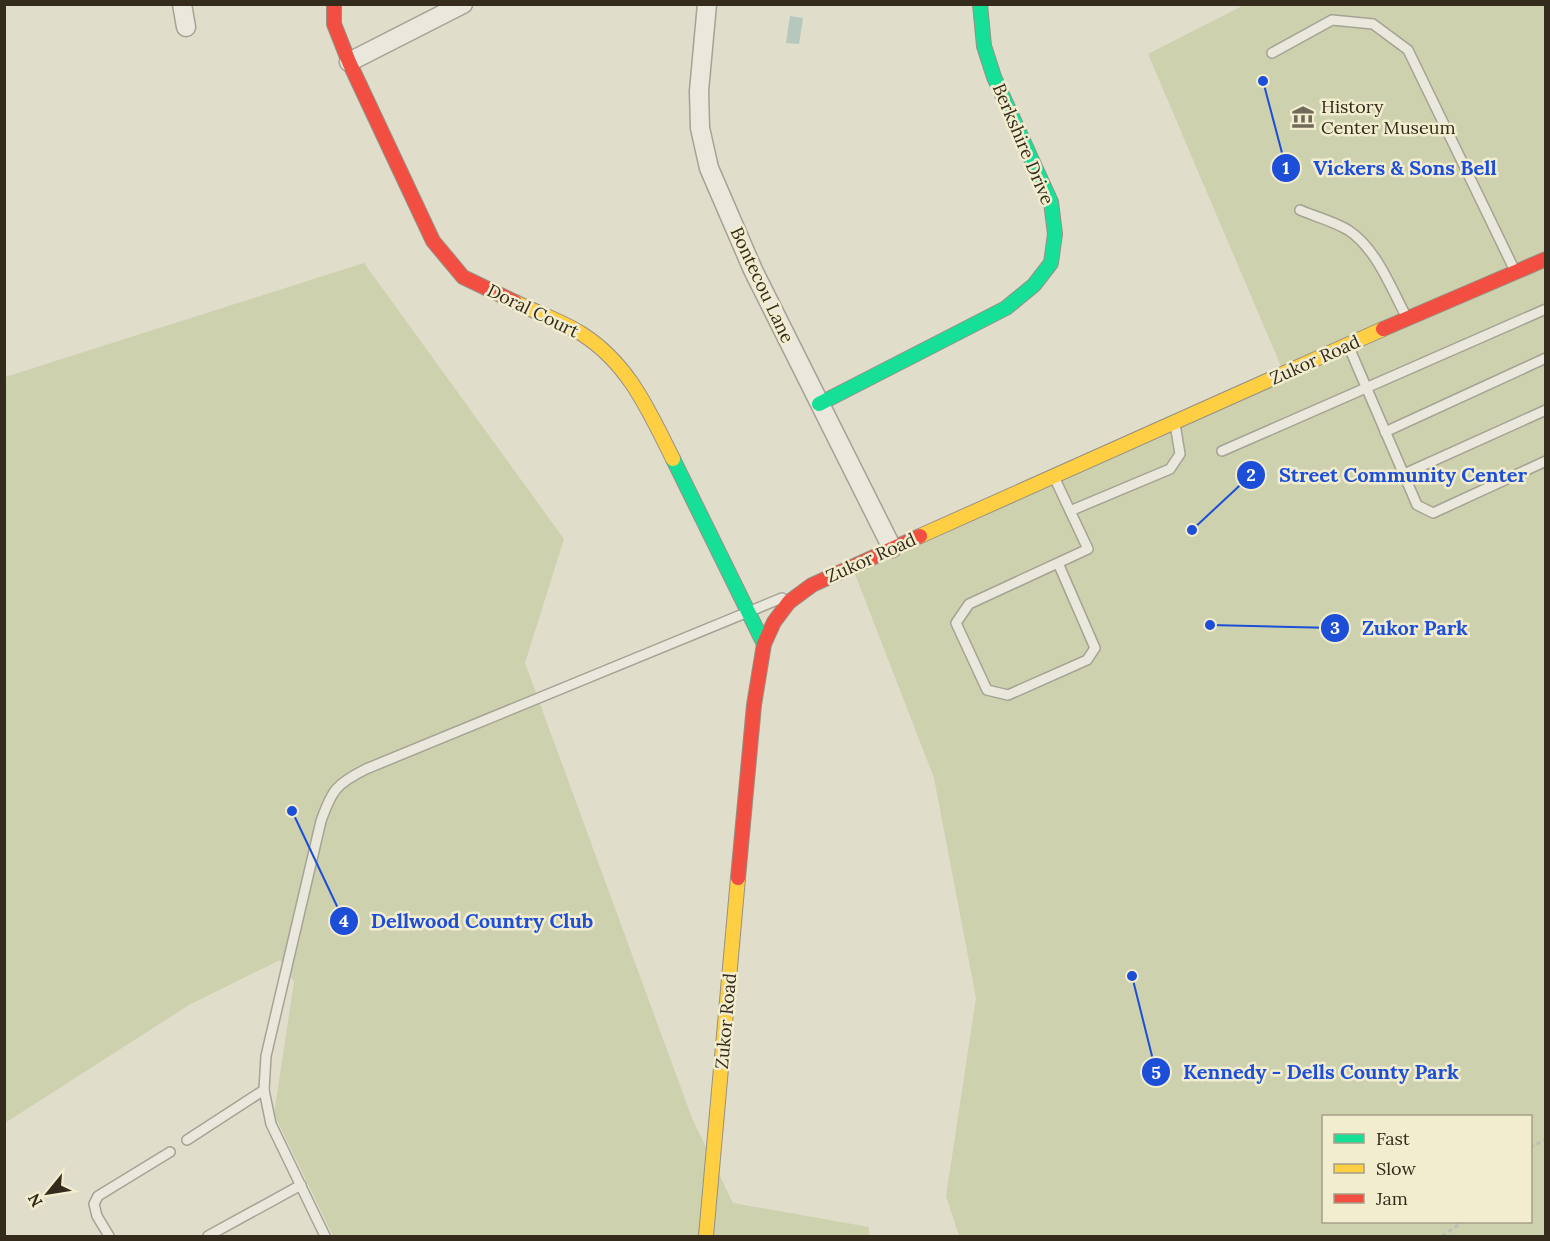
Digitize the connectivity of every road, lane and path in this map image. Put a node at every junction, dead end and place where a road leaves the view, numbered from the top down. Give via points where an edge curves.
1 (182, 4) edge
2 (334, 4) edge
3 (464, 4) edge
4 (707, 4) edge
5 (980, 4) edge
6 (186, 27) dead end
7 (1272, 52) dead end
8 (349, 62) junction
9 (1300, 210) dead end
10 (1545, 259) edge
11 (1516, 273) junction
12 (1545, 309) edge
13 (1407, 318) junction
14 (1348, 345) junction
15 (1545, 358) edge
16 (1366, 388) junction
17 (819, 404) junction
18 (1545, 410) edge
19 (1175, 424) junction
20 (1386, 432) junction
21 (1222, 451) dead end
22 (1545, 461) edge
23 (1404, 474) junction
24 (1054, 477) junction
25 (1070, 511) junction
26 (892, 549) junction
27 (1058, 563) junction
28 (812, 585) junction
29 (749, 613) junction
30 (764, 644) junction
31 (264, 1090) junction
32 (1545, 1139) edge
33 (187, 1140) dead end
34 (1532, 1147) edge
35 (170, 1152) dead end
36 (301, 1185) junction
37 (1459, 1223) edge
38 (109, 1236) edge
39 (208, 1236) edge
40 (326, 1236) edge
41 (706, 1236) edge
42 (1442, 1236) edge

1 - 6 street
2 - 8 street, Doral Court via 334,24
3 - 8 street
4 - 17 street, Bontecou Lane via 699,91 700,128 709,168 753,270
5 - 17 street, Berkshire Drive via 984,46 994,77 1051,202 1055,234 1051,263 1034,285 1006,308
7 - 11 lane via 1332,20 1372,24 1408,50
8 - 29 street, Doral Court via 433,241 463,277 582,334 618,363 646,404
9 - 13 lane via 1350,231 1363,244
10 - 11 street, Zukor Road
11 - 13 street, Zukor Road
12 - 16 lane
13 - 14 street, Zukor Road
14 - 16 lane
14 - 19 street, Zukor Road
15 - 20 lane
16 - 20 lane
16 - 21 lane
17 - 26 street, Bontecou Lane
18 - 23 lane
19 - 24 street, Zukor Road
19 - 25 lane via 1180,454 1170,469
20 - 23 lane
22 - 23 lane via 1433,513 1417,505
24 - 25 lane
24 - 26 street, Zukor Road
25 - 27 lane via 1088,549
26 - 28 street, Zukor Road
27 - 27 lane via 969,604 956,623 987,690 1008,695 1087,660 1095,648
28 - 29 lane
28 - 30 street, Zukor Road via 789,602
29 - 30 street, Doral Court
29 - 31 lane via 344,780 330,796 321,821 266,1056
30 - 41 street, Zukor Road via 754,705
31 - 33 lane
31 - 36 lane via 271,1124
32 - 34 path
35 - 38 lane via 98,1196 94,1204 97,1216
36 - 39 lane
36 - 40 lane
37 - 42 path

